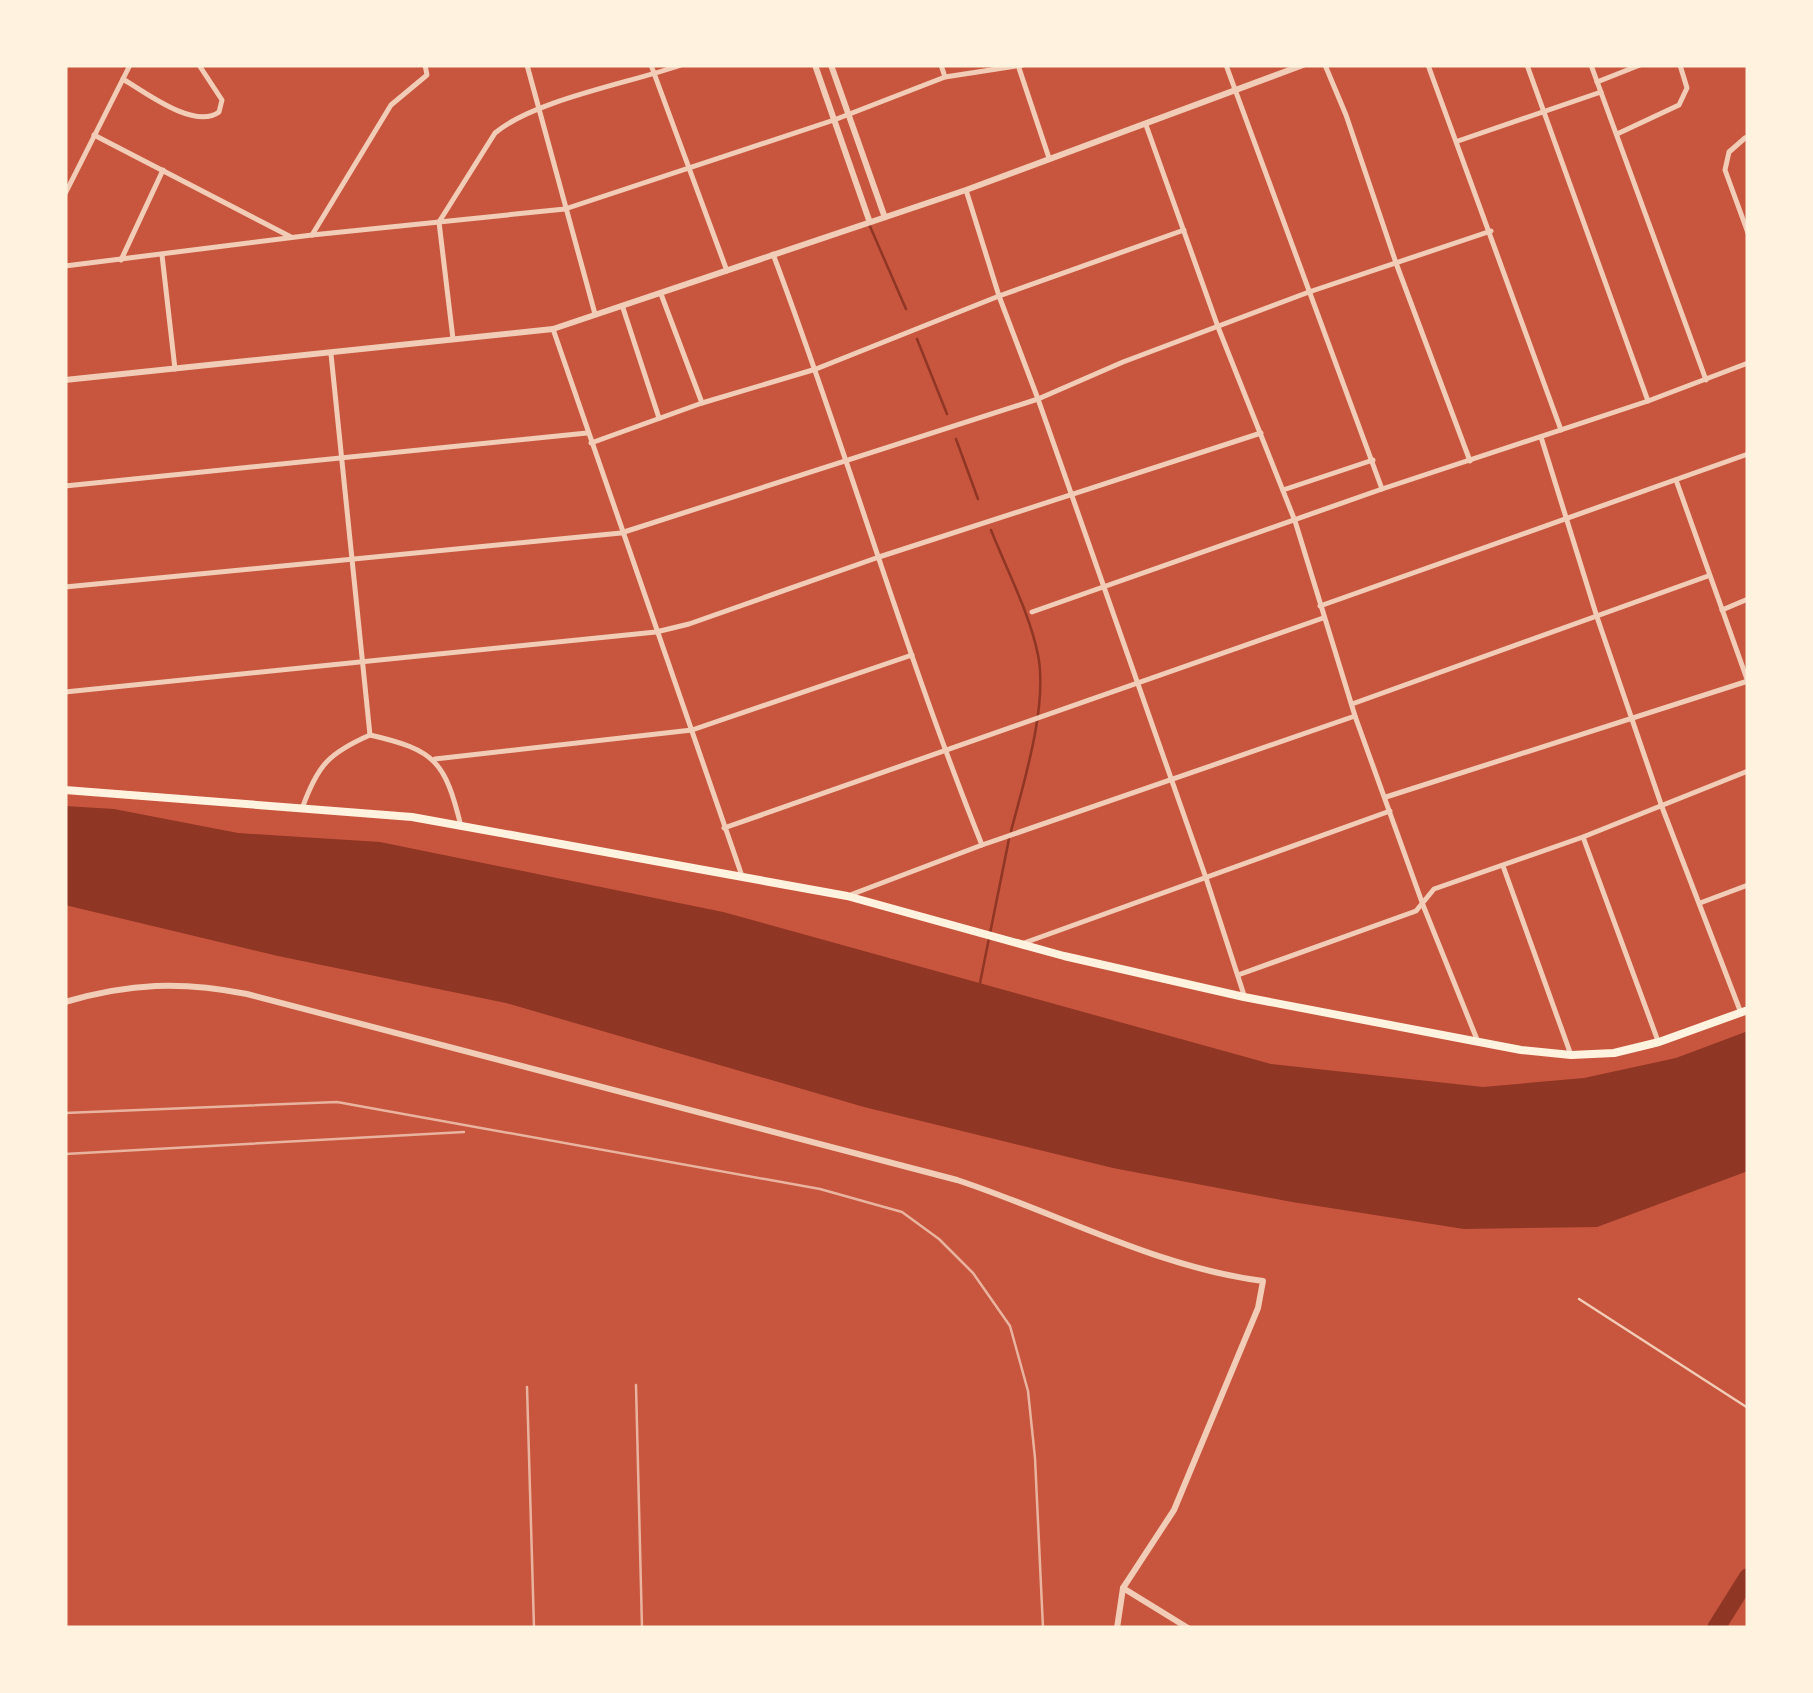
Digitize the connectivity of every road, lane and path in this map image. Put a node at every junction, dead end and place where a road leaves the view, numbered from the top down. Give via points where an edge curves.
1 (130, 65) edge
2 (199, 65) edge
3 (425, 65) edge
4 (527, 65) edge
5 (652, 65) edge
6 (681, 65) edge
7 (815, 65) edge
8 (832, 65) edge
9 (940, 65) edge
10 (1020, 65) edge
11 (1226, 65) edge
12 (1304, 65) edge
13 (1325, 65) edge
14 (1428, 65) edge
15 (1527, 65) edge
16 (1591, 65) edge
17 (1640, 65) edge
18 (1680, 65) edge
19 (654, 74) junction
20 (945, 77) junction
21 (122, 79) junction
22 (1598, 82) junction
23 (1235, 90) junction
24 (1601, 92) junction
25 (540, 109) junction
26 (1543, 110) junction
27 (849, 115) junction
28 (834, 120) junction
29 (1146, 124) junction
30 (1616, 134) junction
31 (94, 135) junction
32 (1745, 138) dead end
33 (1458, 141) junction
34 (1048, 158) junction
35 (163, 170) junction
36 (688, 170) junction
37 (966, 190) junction
38 (65, 194) edge
39 (565, 210) junction
40 (884, 215) junction
41 (869, 220) junction
42 (439, 222) junction
43 (1184, 230) junction
44 (1490, 231) junction
45 (1748, 233) edge
46 (312, 236) junction
47 (294, 238) junction
48 (773, 254) junction
49 (162, 255) junction
50 (121, 260) junction
51 (1396, 263) junction
52 (65, 266) edge
53 (727, 271) junction
54 (1309, 292) junction
55 (660, 294) junction
56 (999, 296) junction
57 (624, 308) junction
58 (596, 317) junction
59 (1218, 327) junction
60 (553, 329) junction
61 (453, 339) junction
62 (332, 354) junction
63 (1748, 363) edge
64 (816, 369) junction
65 (175, 370) junction
66 (65, 380) edge
67 (1706, 380) junction
68 (1038, 399) junction
69 (1648, 401) junction
70 (702, 404) junction
71 (659, 418) junction
72 (1561, 430) junction
73 (587, 433) junction
74 (1261, 433) junction
75 (1541, 437) junction
76 (590, 443) junction
77 (1748, 454) edge
78 (340, 458) junction
79 (845, 459) junction
80 (1373, 460) junction
81 (1470, 462) junction
82 (1676, 480) junction
83 (65, 486) edge
84 (1282, 490) junction
85 (1382, 490) junction
86 (1072, 495) junction
87 (1568, 516) junction
88 (1295, 521) junction
89 (621, 533) junction
90 (351, 557) junction
91 (879, 557) junction
92 (1708, 576) junction
93 (65, 587) edge
94 (1102, 588) junction
95 (1748, 600) edge
96 (1320, 606) junction
97 (1722, 610) junction
98 (1032, 612) dead end
99 (1597, 616) junction
100 (1323, 618) junction
101 (656, 632) junction
102 (912, 655) junction
103 (360, 661) junction
104 (1748, 682) edge
105 (1136, 686) junction
106 (65, 692) edge
107 (1352, 704) junction
108 (1633, 715) junction
109 (1355, 716) junction
110 (692, 730) junction
111 (370, 735) junction
112 (944, 752) junction
113 (435, 759) junction
114 (1748, 771) edge
115 (1171, 779) junction
116 (65, 790) edge
117 (1386, 797) junction
118 (303, 806) junction
119 (1662, 807) junction
120 (1390, 811) junction
121 (461, 826) junction
122 (724, 828) junction
123 (1583, 837) junction
124 (982, 845) junction
125 (1503, 866) junction
126 (742, 876) junction
127 (1206, 878) junction
128 (1748, 885) edge
129 (847, 896) junction
130 (1700, 903) junction
131 (1424, 905) junction
132 (1021, 944) junction
133 (1238, 975) junction
134 (1244, 997) junction
135 (65, 1002) edge
136 (1744, 1012) edge
137 (1478, 1042) junction
138 (1659, 1042) junction
139 (1572, 1055) junction
140 (1579, 1299) dead end
141 (1748, 1408) edge
142 (1123, 1588) junction
143 (1117, 1628) edge
144 (1188, 1628) edge

1 - 21 street
2 - 21 street via 222,100 211,118 177,110
3 - 46 street via 427,75 391,105
4 - 25 street
5 - 19 street
6 - 19 street
7 - 28 street
8 - 27 street
9 - 20 street
10 - 20 street
10 - 34 street
11 - 23 street
12 - 23 street
13 - 51 street
14 - 33 street
15 - 26 street
16 - 22 street
17 - 22 street
18 - 30 street via 1687,88 1679,106
19 - 25 street
19 - 36 street
20 - 27 street
21 - 31 street
22 - 24 street
23 - 29 street
23 - 54 street
24 - 26 street
24 - 30 street
25 - 39 street
25 - 42 street via 495,133
26 - 33 street
26 - 69 street
27 - 28 street
27 - 40 street
28 - 36 street
28 - 41 street
29 - 34 street
29 - 43 street
30 - 67 street
31 - 35 street
31 - 38 street
32 - 45 street via 1729,152 1725,170
33 - 44 street
34 - 37 street
35 - 47 street
35 - 50 street
36 - 39 street
36 - 53 street
37 - 40 street
37 - 56 street
39 - 42 street
39 - 58 street
40 - 41 street
41 - 48 street
42 - 46 street
42 - 61 street
43 - 56 street
43 - 59 street
44 - 51 street
44 - 72 street
46 - 47 street
47 - 49 street
48 - 53 street
48 - 64 street
49 - 50 street
49 - 65 street
50 - 52 street
51 - 54 street
51 - 81 street
53 - 55 street
54 - 59 street
54 - 80 street
55 - 57 street
55 - 70 street
56 - 64 street
56 - 68 street
57 - 58 street
57 - 71 street
58 - 60 street
59 - 68 street
59 - 74 street
60 - 61 street
60 - 73 street
61 - 62 street
62 - 65 street
62 - 78 street
63 - 67 street
64 - 70 street
64 - 79 street
65 - 66 street
67 - 69 street
68 - 79 street
68 - 86 street
69 - 72 street
70 - 71 street
71 - 76 street
72 - 75 street
73 - 76 street
73 - 78 street
74 - 84 street
74 - 86 street
75 - 81 street
75 - 87 street
76 - 89 street
77 - 82 street
78 - 83 street
78 - 90 street
79 - 89 street
79 - 91 street
80 - 84 street
80 - 85 street
81 - 85 street
82 - 87 street
82 - 92 street
84 - 88 street
85 - 88 street
86 - 91 street
86 - 94 street
87 - 96 street
87 - 99 street
88 - 94 street
88 - 96 street
89 - 90 street
89 - 101 street
90 - 93 street
90 - 103 street
91 - 101 street
91 - 102 street
92 - 97 street
92 - 99 street
94 - 98 street
94 - 105 street
95 - 97 street
96 - 100 street
97 - 104 street
99 - 107 street
99 - 108 street
100 - 105 street
100 - 107 street
101 - 103 street
101 - 110 street
102 - 110 street
102 - 112 street
103 - 106 street
103 - 111 street
104 - 108 street
105 - 112 street
105 - 115 street
107 - 109 street
108 - 117 street
108 - 119 street
109 - 115 street
109 - 117 street
110 - 113 street
110 - 122 street
111 - 113 street
111 - 118 street via 328,758
112 - 122 street
112 - 124 street
113 - 121 street
114 - 119 street
115 - 124 street
115 - 127 street
116 - 118 main road
117 - 120 street
118 - 121 main road
119 - 123 street
119 - 130 street
120 - 127 street
120 - 131 street
121 - 126 main road
122 - 126 street
123 - 125 street
123 - 138 street
124 - 129 street
125 - 131 street via 1434,890
125 - 139 street
126 - 129 main road
127 - 132 street
127 - 133 street
128 - 130 street
129 - 132 main road
130 - 136 street
131 - 133 street
131 - 137 street
132 - 134 main road
133 - 134 street
134 - 137 main road
135 - 142 street via 157,984 247,994 957,1180 1160,1260 1264,1282 1174,1510
136 - 138 main road
137 - 139 main road
138 - 139 main road
140 - 141 lane
142 - 143 street
142 - 144 street

